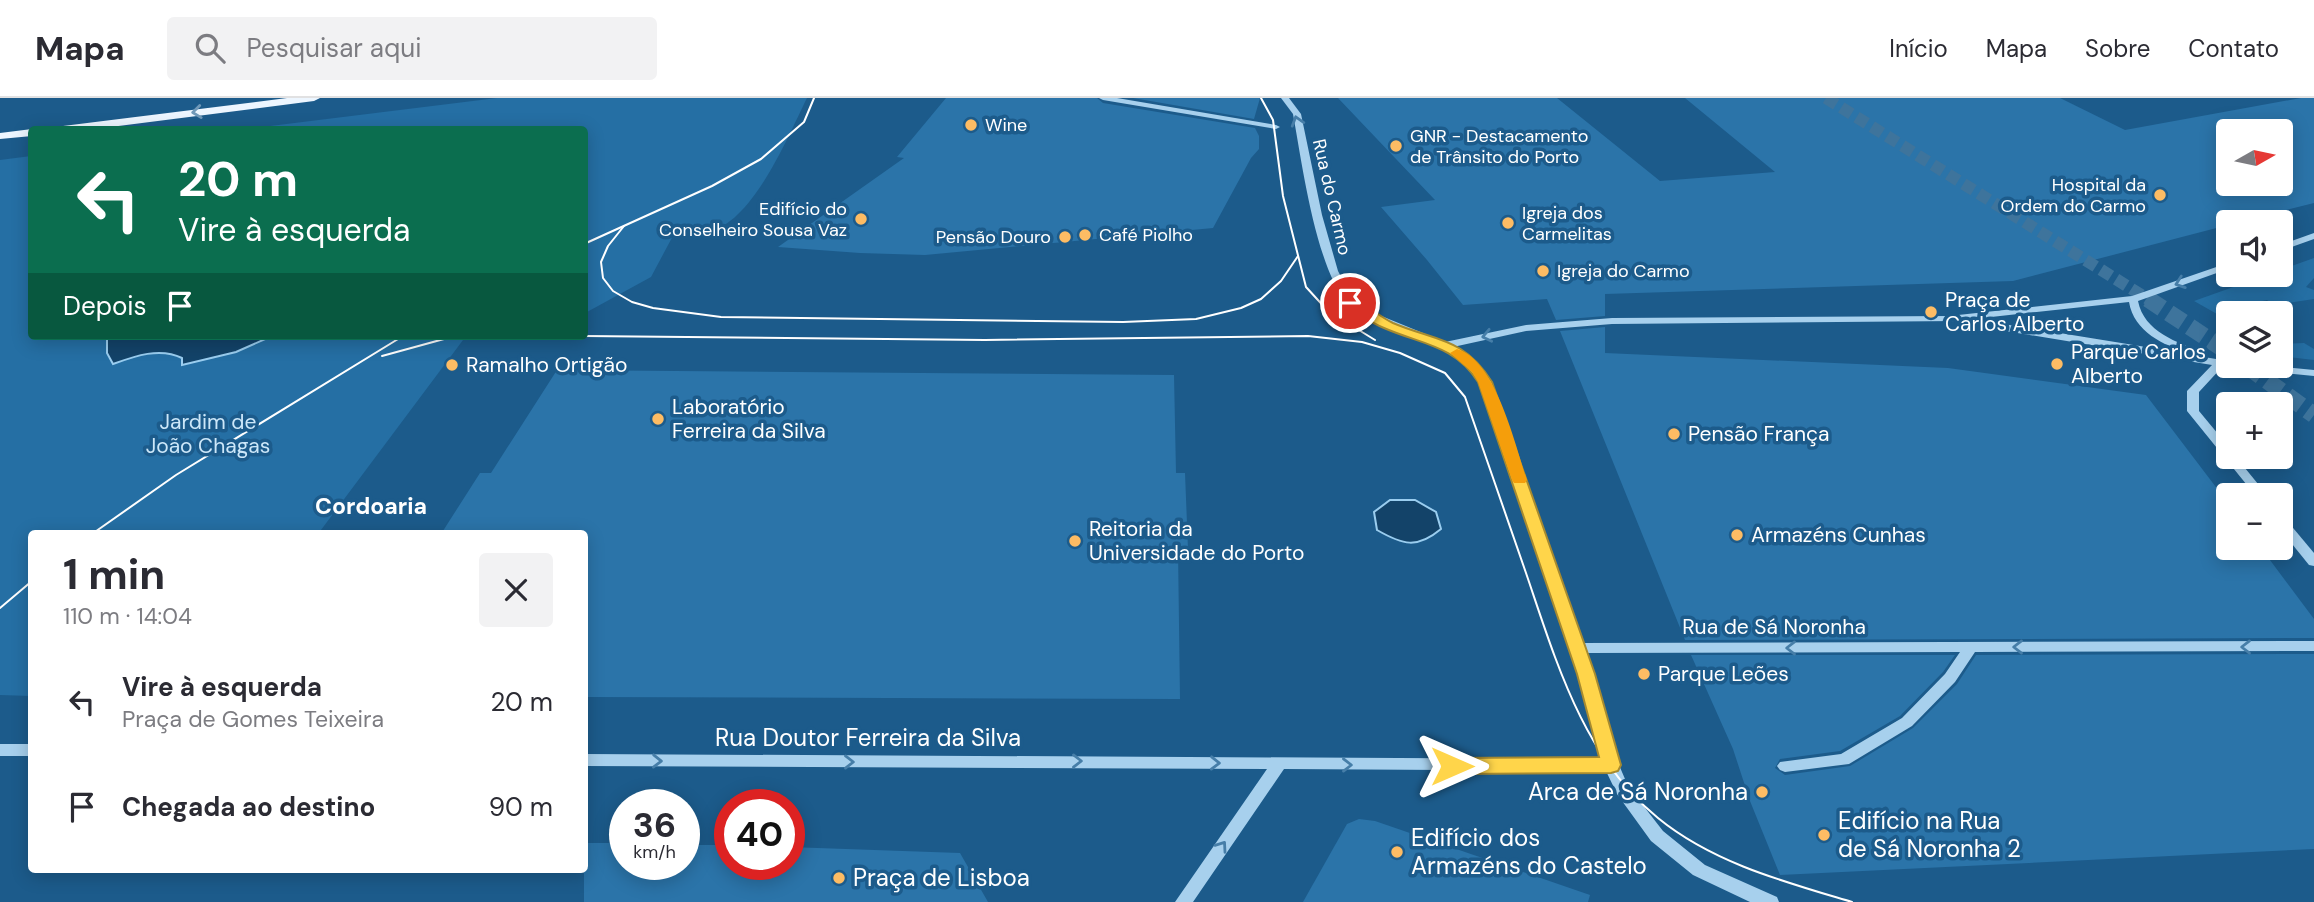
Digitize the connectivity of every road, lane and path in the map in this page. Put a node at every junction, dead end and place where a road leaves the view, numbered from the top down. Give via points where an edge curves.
1 (314, 98) edge
2 (1103, 98) edge
3 (1285, 98) edge
4 (87, 126) edge
5 (1276, 127) dead end
6 (28, 132) edge
7 (0, 136) edge
8 (2314, 236) edge
9 (2293, 243) edge
10 (2216, 270) edge
11 (2133, 299) junction
12 (1949, 319) junction
13 (1447, 345) junction
14 (2216, 361) edge
15 (2216, 363) edge
16 (2216, 371) edge
17 (2293, 371) edge
18 (2314, 373) edge
19 (2216, 439) edge
20 (2240, 469) edge
21 (2251, 483) edge
22 (2293, 536) edge
23 (2314, 562) edge
24 (2314, 646) edge
25 (1577, 648) junction
26 (1971, 648) junction
27 (0, 750) edge
28 (28, 750) edge
29 (588, 760) edge
30 (1279, 764) junction
31 (1611, 765) junction
32 (1785, 766) dead end
33 (1183, 902) edge
34 (1771, 902) edge

1 -> 4 main road
2 - 5 street
13 -> 3 street, Rua do Carmo via 1388,325 1350,303 1326,255 1297,114
6 - 7 main road
8 - 9 street
10 -> 11 street
11 - 12 street
11 - 14 street via 2137,317 2160,337
12 -> 13 street via 1612,321 1526,328
12 - 15 street
13 - 25 street via 1477,370 1490,393
16 - 19 street via 2193,391 2193,411
17 - 18 street
20 - 21 street
22 - 23 street
24 -> 26 street, Rua de Sá Noronha
26 -> 25 street, Rua de Sá Noronha
25 - 31 street
26 - 32 street via 1950,678 1907,722 1844,760
27 - 28 street
29 -> 30 street, Rua Doutor Ferreira da Silva
30 -> 31 street, Rua Doutor Ferreira da Silva
33 -> 30 street
31 - 34 street via 1622,790 1657,836 1699,870

